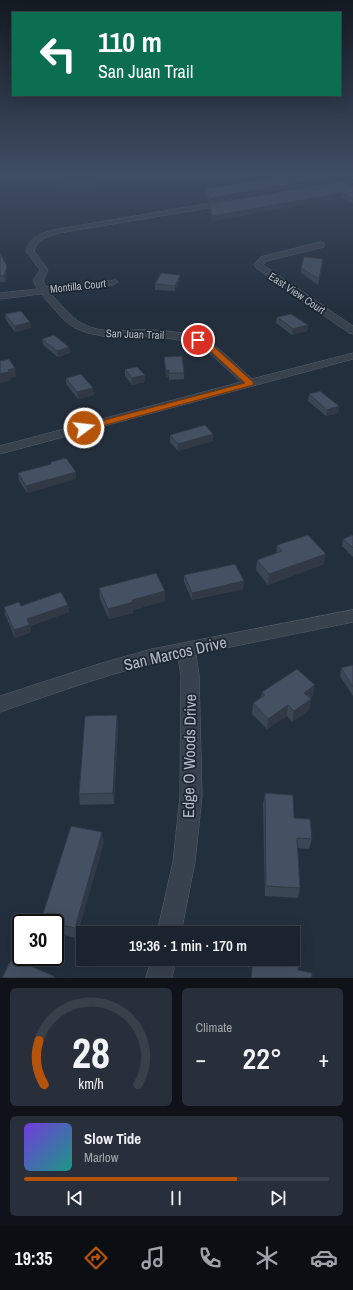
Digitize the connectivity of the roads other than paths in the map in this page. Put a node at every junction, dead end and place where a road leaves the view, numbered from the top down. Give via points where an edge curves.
1 (137, 218) edge
2 (321, 245) dead end
3 (113, 282) dead end
4 (43, 290) junction
5 (0, 296) edge
6 (353, 330) edge
7 (353, 356) edge
8 (250, 384) junction
9 (0, 450) edge
10 (353, 616) edge
11 (186, 649) junction
12 (0, 704) edge
13 (170, 926) edge
14 (162, 966) edge
15 (159, 978) edge

1 - 4 street via 59,231 39,238 31,244 30,251 43,267 44,271 38,281
2 - 6 street, East View Court via 264,259 258,264
3 - 4 street, Montilla Court
4 - 5 street, Montilla Court
4 - 8 street, San Juan Trail via 68,318 92,331 107,334 155,333 198,340
7 - 8 street
8 - 9 street
10 - 11 street, San Marcos Drive
11 - 12 street, San Marcos Drive via 102,670
11 - 13 street, Edge O Woods Drive via 190,675 191,796 184,862
14 - 15 street

